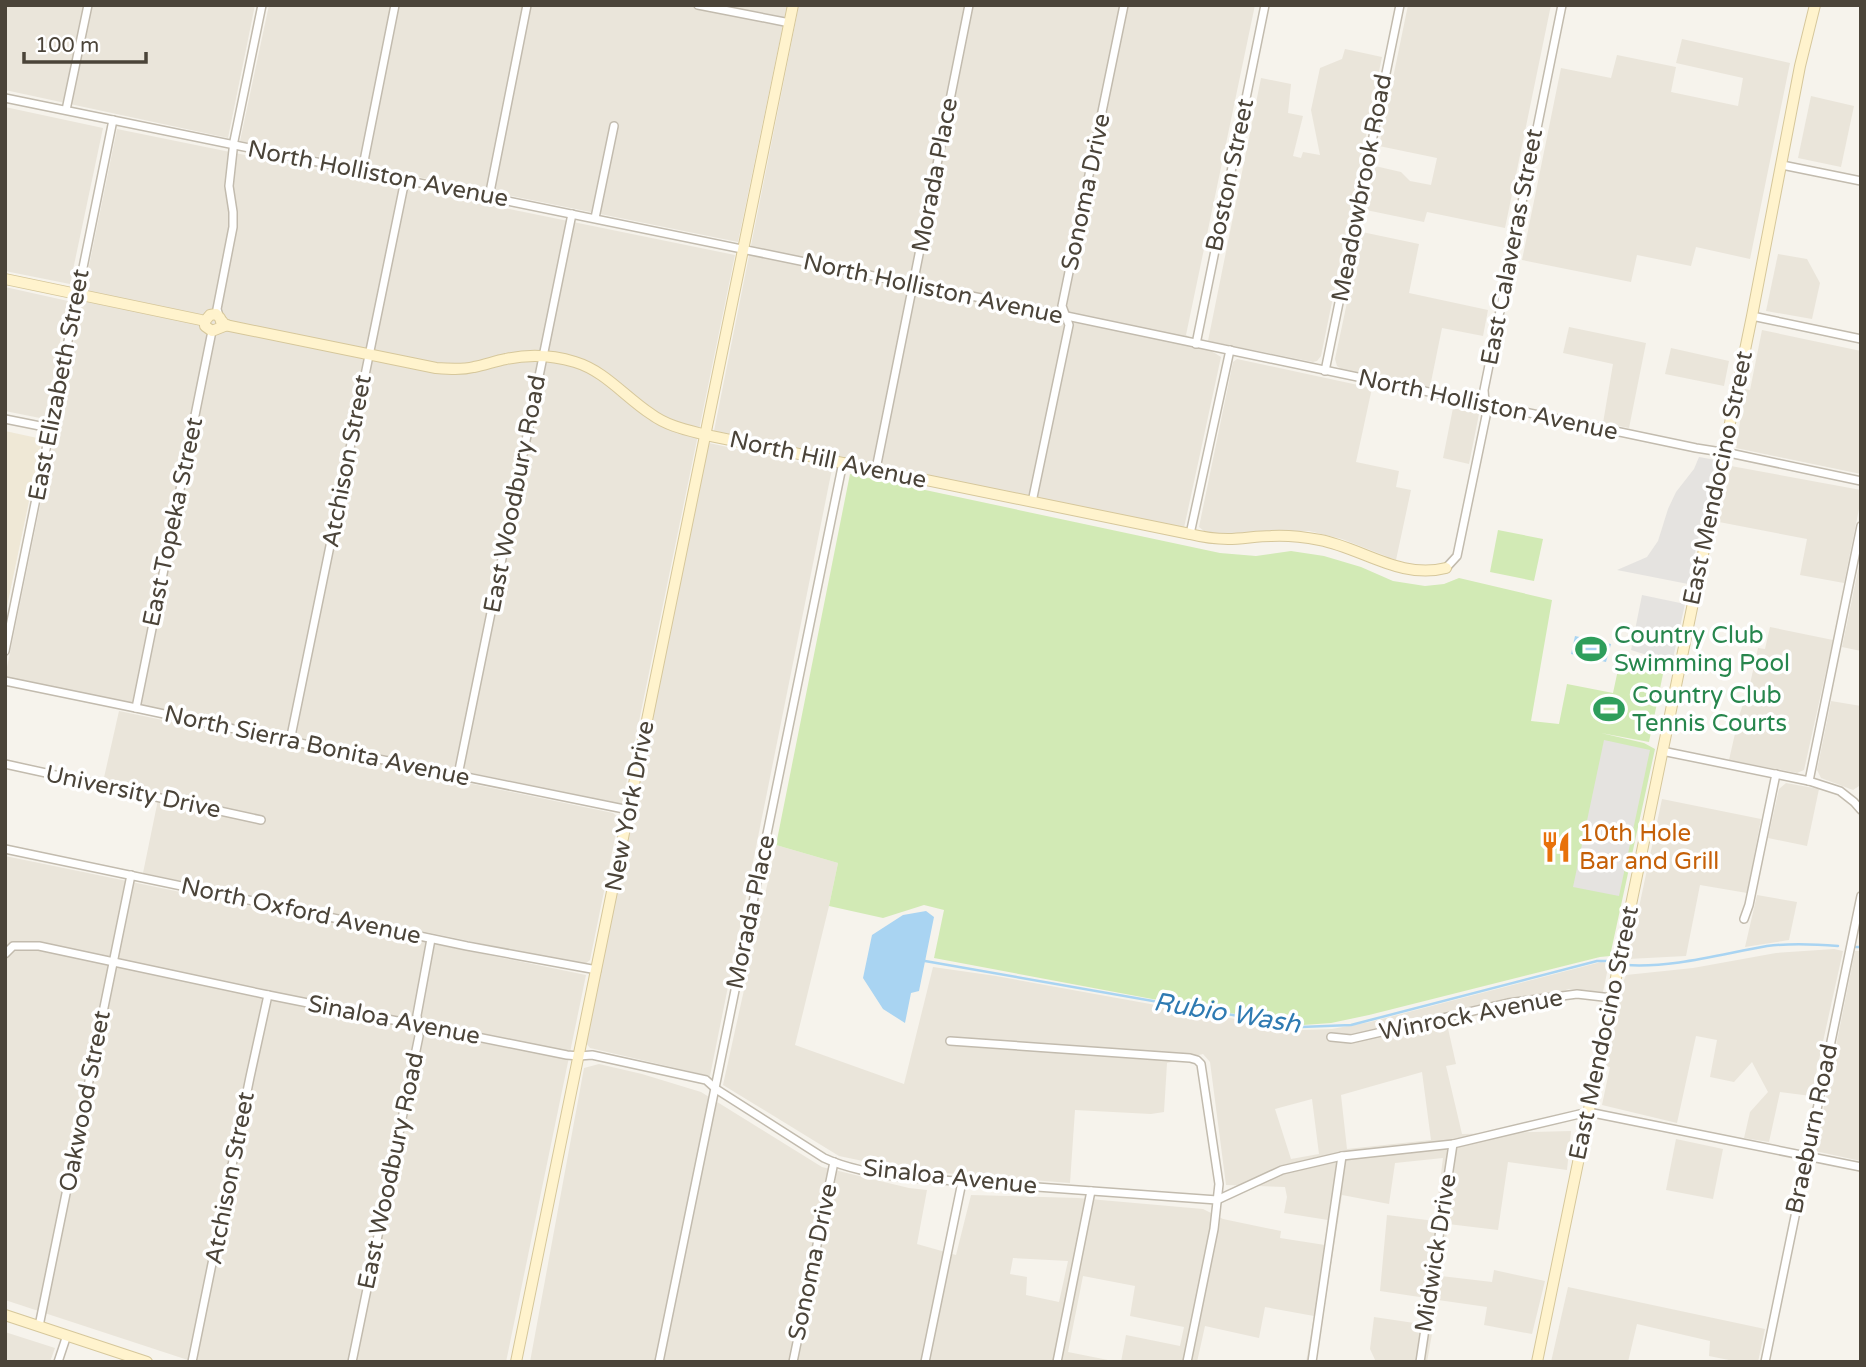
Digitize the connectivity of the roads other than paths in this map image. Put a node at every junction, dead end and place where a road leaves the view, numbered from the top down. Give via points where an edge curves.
1 (88, 5) edge
2 (262, 5) edge
3 (395, 5) edge
4 (527, 5) edge
5 (698, 5) edge
6 (793, 5) edge
7 (969, 5) edge
8 (1124, 5) edge
9 (1265, 5) edge
10 (1400, 5) edge
11 (1562, 5) edge
12 (1815, 5) edge
13 (790, 23) junction
14 (5, 98) edge
15 (66, 110) junction
16 (113, 120) junction
17 (614, 126) dead end
18 (233, 145) junction
19 (1782, 165) junction
20 (362, 171) junction
21 (405, 180) junction
22 (1861, 181) edge
23 (489, 197) junction
24 (572, 214) junction
25 (595, 218) junction
26 (744, 250) junction
27 (5, 279) edge
28 (913, 285) junction
29 (77, 294) junction
30 (1065, 317) junction
31 (1752, 317) junction
32 (214, 323) junction
33 (1861, 339) edge
34 (1196, 344) junction
35 (1230, 350) junction
36 (368, 354) junction
37 (543, 356) junction
38 (1325, 371) junction
39 (1483, 404) junction
40 (5, 419) edge
41 (50, 428) junction
42 (706, 435) junction
43 (1723, 453) junction
44 (843, 463) junction
45 (876, 469) junction
46 (1861, 481) edge
47 (1032, 502) junction
48 (1861, 526) edge
49 (1190, 534) junction
50 (1446, 568) joint
51 (5, 651) edge
52 (5, 681) edge
53 (136, 708) junction
54 (290, 741) junction
55 (1662, 751) junction
56 (5, 764) edge
57 (458, 775) junction
58 (1776, 775) junction
59 (1809, 780) junction
60 (1857, 799) edge
61 (629, 810) junction
62 (1861, 810) edge
63 (261, 820) dead end
64 (5, 849) edge
65 (131, 875) junction
66 (1861, 895) edge
67 (1744, 919) dead end
68 (431, 939) junction
69 (5, 954) edge
70 (113, 961) junction
71 (597, 970) junction
72 (268, 995) junction
73 (1612, 999) junction
74 (418, 1025) junction
75 (1331, 1037) dead end
76 (950, 1041) dead end
77 (579, 1056) junction
78 (716, 1089) junction
79 (1588, 1112) junction
80 (1453, 1144) junction
81 (1342, 1156) junction
82 (1807, 1156) junction
83 (834, 1163) junction
84 (1861, 1167) edge
85 (961, 1182) junction
86 (1091, 1191) junction
87 (1217, 1200) junction
88 (5, 1315) edge
89 (39, 1326) junction
90 (67, 1335) junction
91 (58, 1362) edge
92 (147, 1362) edge
93 (192, 1362) edge
94 (352, 1362) edge
95 (516, 1362) edge
96 (659, 1362) edge
97 (793, 1362) edge
98 (925, 1362) edge
99 (1057, 1362) edge
100 (1187, 1362) edge
101 (1312, 1362) edge
102 (1420, 1362) edge
103 (1537, 1362) edge
104 (1765, 1362) edge

1 - 15 street
2 - 18 street, East Topeka Street
3 - 20 street
4 - 23 street
5 - 13 street
6 - 13 street, New York Drive
7 - 28 street, Morada Place
8 - 30 street, Sonoma Drive via 1062,306
9 - 34 street, Boston Street
10 - 38 street, Meadowbrook Road
11 - 39 street, East Calaveras Street
12 - 19 street, East Mendocino Street
13 - 26 street, New York Drive
14 - 15 street, North Holliston Avenue
15 - 16 street, North Holliston Avenue
16 - 18 street, North Holliston Avenue
16 - 29 street, East Elizabeth Street
17 - 25 street
18 - 20 street, North Holliston Avenue
18 - 32 street, East Topeka Street via 229,186 233,227
19 - 22 street
19 - 31 street, East Mendocino Street
20 - 21 street, North Holliston Avenue
21 - 23 street, North Holliston Avenue
21 - 36 street, Atchison Street
23 - 24 street, North Holliston Avenue
24 - 25 street, North Holliston Avenue
24 - 37 street, East Woodbury Road
25 - 26 street, North Holliston Avenue
26 - 28 street, North Holliston Avenue
26 - 42 street, New York Drive
27 - 29 street, North Hill Avenue
28 - 30 street, North Holliston Avenue
28 - 45 street, Morada Place
29 - 32 street, North Hill Avenue
29 - 41 street, East Elizabeth Street
30 - 34 street, North Holliston Avenue
30 - 47 street, Sonoma Drive via 1069,325
31 - 33 street
31 - 43 street, East Mendocino Street
32 - 36 street, North Hill Avenue
32 - 53 street, East Topeka Street
34 - 35 street, North Holliston Avenue
35 - 38 street, North Holliston Avenue
35 - 49 street
36 - 37 street, North Hill Avenue via 457,369
36 - 54 street, Atchison Street
37 - 42 street, North Hill Avenue via 596,371 652,416
37 - 57 street, East Woodbury Road
38 - 39 street, North Holliston Avenue
39 - 43 street, North Holliston Avenue
39 - 50 street, East Calaveras Street via 1486,416 1457,556
40 - 41 street
41 - 51 street, East Elizabeth Street
42 - 44 street, North Hill Avenue
42 - 61 street, New York Drive
43 - 46 street, North Holliston Avenue
43 - 55 street, East Mendocino Street
44 - 45 street, North Hill Avenue
44 - 78 street, Morada Place
45 - 47 street, North Hill Avenue
47 - 49 street, North Hill Avenue
48 - 59 street
49 - 50 street, North Hill Avenue via 1230,539 1305,537 1404,568
52 - 53 street, North Sierra Bonita Avenue
53 - 54 street, North Sierra Bonita Avenue
54 - 57 street, North Sierra Bonita Avenue
55 - 58 street
55 - 73 street, East Mendocino Street
56 - 63 street, University Drive
57 - 61 street, North Sierra Bonita Avenue
58 - 59 street
58 - 67 street
59 - 60 street
60 - 62 street
61 - 71 street, New York Drive
64 - 65 street, North Oxford Avenue
65 - 68 street, North Oxford Avenue
65 - 70 street, Oakwood Street
66 - 82 street, Braeburn Road
68 - 71 street, North Oxford Avenue
68 - 74 street, East Woodbury Road
69 - 70 street, Sinaloa Avenue via 13,946 39,946
70 - 72 street, Sinaloa Avenue
70 - 89 street, Oakwood Street
71 - 77 street, New York Drive
72 - 74 street, Sinaloa Avenue
72 - 93 street, Atchison Street
73 - 75 street, Winrock Avenue via 1577,994 1508,1003 1351,1039
73 - 79 street, East Mendocino Street
74 - 77 street, Sinaloa Avenue
74 - 94 street, East Woodbury Road
76 - 87 street via 1198,1060 1219,1184
77 - 78 street, Sinaloa Avenue via 706,1080
77 - 95 street, New York Drive
78 - 83 street, Sinaloa Avenue
78 - 96 street, Morada Place
79 - 80 street, Sinaloa Avenue
79 - 82 street
79 - 103 street, East Mendocino Street
80 - 81 street, Sinaloa Avenue
80 - 102 street, Midwick Drive
81 - 87 street, Sinaloa Avenue via 1282,1170
81 - 101 street
82 - 84 street
82 - 104 street, Braeburn Road
83 - 85 street, Sinaloa Avenue via 874,1173
83 - 97 street, Sonoma Drive
85 - 86 street, Sinaloa Avenue
85 - 98 street
86 - 87 street, Sinaloa Avenue
86 - 99 street
87 - 100 street
88 - 89 street
89 - 90 street
90 - 91 street
90 - 92 street

